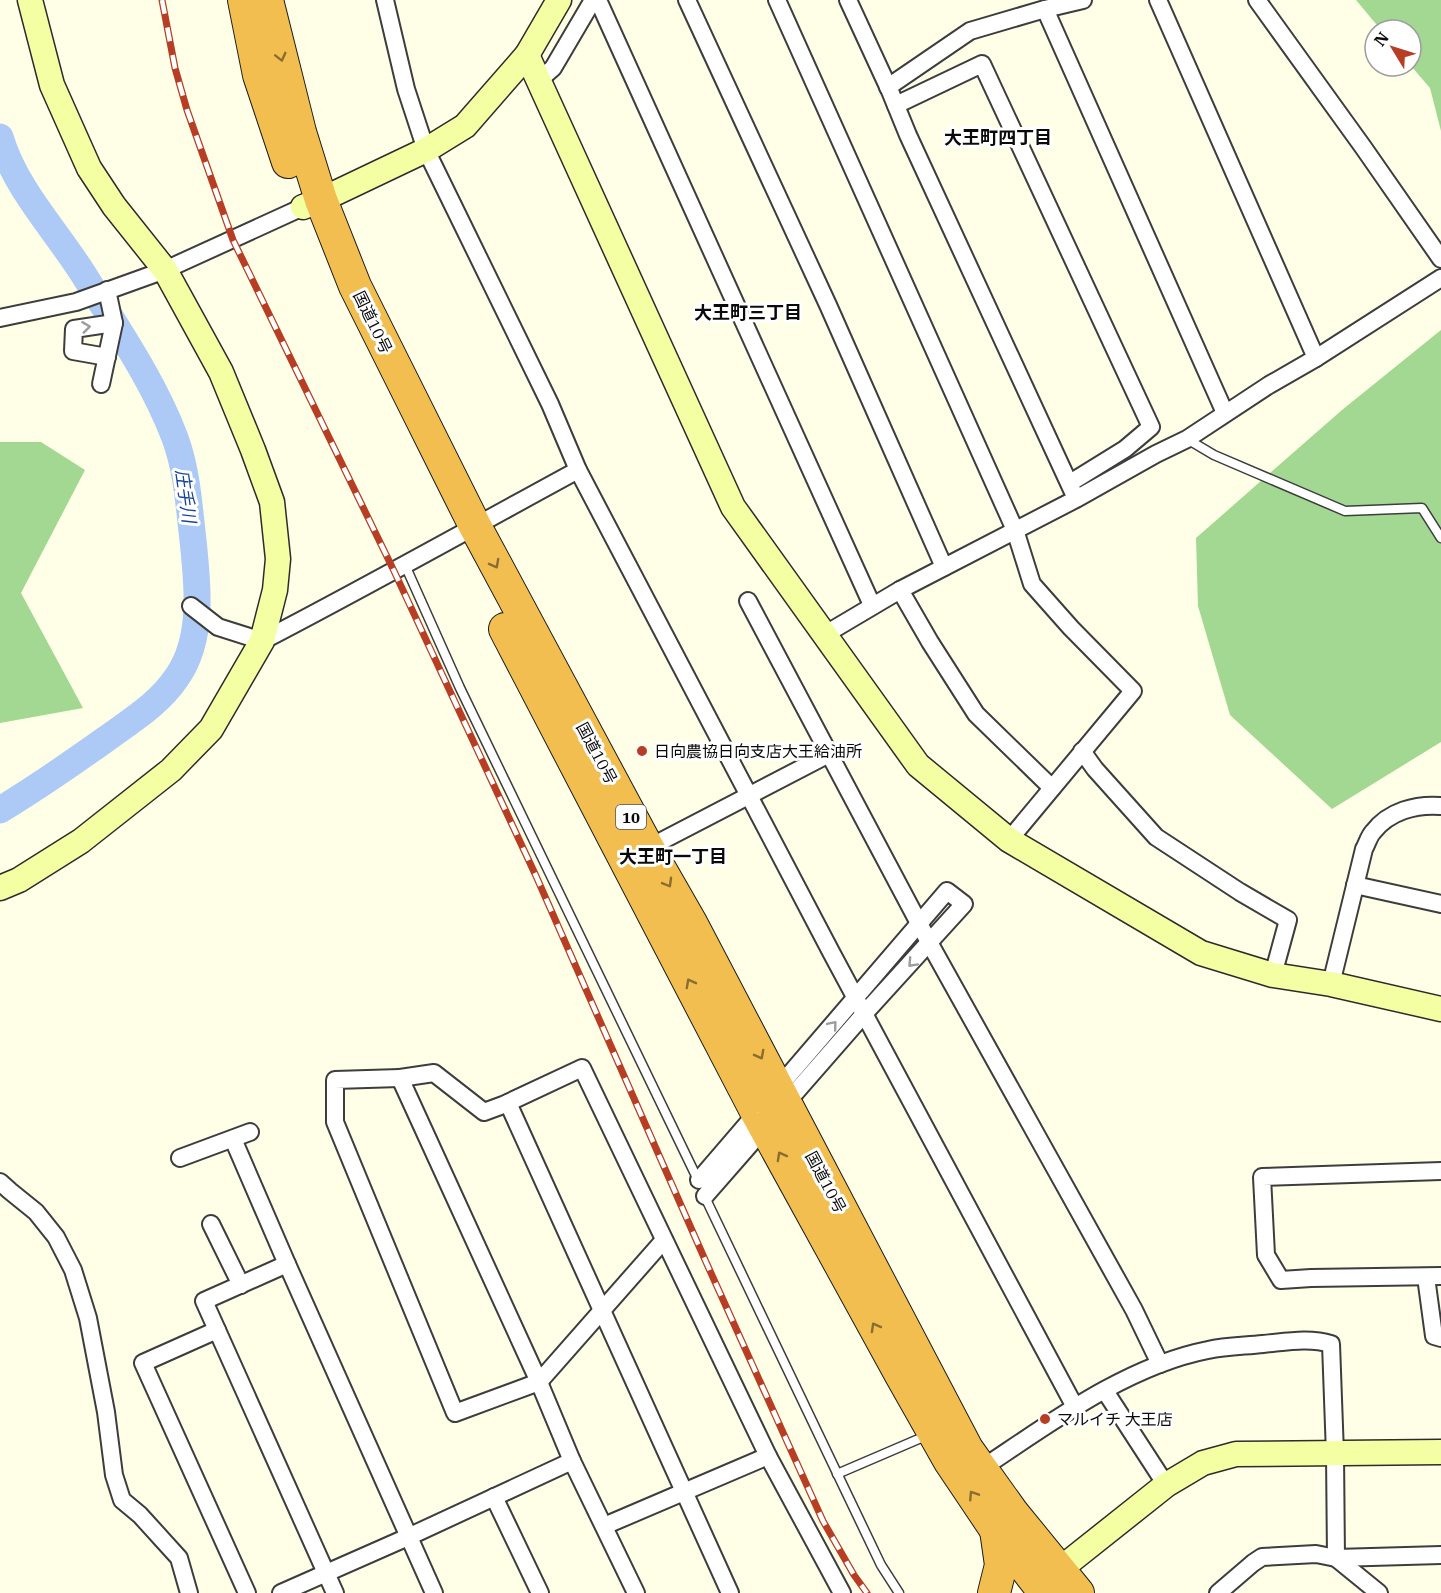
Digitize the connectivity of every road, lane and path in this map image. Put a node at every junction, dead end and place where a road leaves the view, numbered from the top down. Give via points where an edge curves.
1 (30, 0) edge
2 (244, 0) edge
3 (267, 0) edge
4 (386, 0) edge
5 (559, 0) edge
6 (593, 0) edge
7 (598, 0) edge
8 (687, 0) edge
9 (777, 0) edge
10 (848, 0) edge
11 (1083, 0) edge
12 (1158, 0) edge
13 (1257, 0) edge
14 (1045, 9) junction
15 (532, 66) junction
16 (888, 87) junction
17 (896, 105) junction
18 (426, 150) junction
19 (312, 203) junction
20 (1441, 259) edge
21 (165, 270) junction
22 (1441, 278) edge
23 (114, 288) junction
24 (0, 318) edge
25 (114, 323) junction
26 (107, 357) junction
27 (1316, 358) junction
28 (101, 384) dead end
29 (1225, 413) junction
30 (1187, 439) junction
31 (578, 470) junction
32 (1073, 491) junction
33 (1015, 530) junction
34 (466, 531) junction
35 (1441, 538) edge
36 (405, 565) junction
37 (945, 567) junction
38 (900, 590) junction
39 (748, 601) dead end
40 (872, 605) junction
41 (191, 606) dead end
42 (824, 635) junction
43 (262, 641) junction
44 (1082, 751) junction
45 (829, 754) junction
46 (1052, 788) junction
47 (749, 796) junction
48 (1441, 806) edge
49 (1009, 840) junction
50 (648, 848) junction
51 (1355, 885) junction
52 (0, 888) edge
53 (1441, 904) edge
54 (919, 925) junction
55 (930, 944) junction
56 (1273, 975) junction
57 (1331, 984) junction
58 (856, 998) junction
59 (1441, 1009) edge
60 (864, 1014) junction
61 (400, 1078) junction
62 (507, 1103) junction
63 (771, 1108) junction
64 (250, 1132) dead end
65 (233, 1139) junction
66 (180, 1158) dead end
67 (1441, 1171) edge
68 (0, 1182) edge
69 (702, 1188) junction
70 (211, 1224) dead end
71 (664, 1240) junction
72 (287, 1264) junction
73 (1433, 1277) edge
74 (241, 1285) junction
75 (601, 1311) junction
76 (217, 1330) junction
77 (1441, 1338) edge
78 (1160, 1364) junction
79 (539, 1382) junction
80 (1106, 1391) junction
81 (1075, 1407) junction
82 (934, 1433) junction
83 (1441, 1452) edge
84 (1335, 1454) junction
85 (768, 1456) junction
86 (572, 1461) junction
87 (981, 1469) junction
88 (837, 1474) junction
89 (1166, 1485) junction
90 (685, 1492) junction
91 (494, 1497) junction
92 (604, 1526) junction
93 (996, 1530) junction
94 (408, 1537) junction
95 (1441, 1555) edge
96 (1336, 1558) junction
97 (326, 1572) junction
98 (1051, 1588) edge
99 (1223, 1592) edge
100 (189, 1593) edge
101 (247, 1593) edge
102 (281, 1593) edge
103 (335, 1593) edge
104 (434, 1593) edge
105 (540, 1593) edge
106 (636, 1593) edge
107 (730, 1593) edge
108 (842, 1593) edge
109 (899, 1593) edge
110 (994, 1593) edge
111 (1379, 1593) edge

1 - 21 street via 52,85 88,168
2 - 19 highway, 国道10号 / 10 via 259,75
3 -> 19 highway, 国道10号 / 10 via 300,132
4 - 18 street via 406,89
5 - 15 street
6 - 15 street via 553,68 544,75
7 - 40 street
8 - 37 street
9 - 33 street
10 - 16 street
11 - 14 street
12 - 27 street
13 - 20 street
14 - 16 street via 970,31
14 - 29 street
15 - 18 street via 465,126
15 - 42 street via 733,507
16 - 17 street
17 - 32 street
17 - 32 street via 982,64 1151,427
18 - 19 street
18 - 31 street via 550,404
19 - 21 street
19 - 34 highway, 国道10号 / 10
21 - 23 street
21 - 43 street via 221,372 272,502 278,559
22 - 27 street
23 - 24 street via 76,302
23 - 25 street
25 - 26 street
26 -> 25 street via 73,351 74,329
26 - 28 street
27 - 29 street
29 - 30 street
30 - 32 street
30 - 35 lane via 1345,511 1422,508
31 - 34 street
31 - 47 street
32 - 33 street
33 - 37 street
33 - 44 street via 1032,584 1133,691
34 - 36 street
34 -> 50 highway, 国道10号 / 10
63 -> 34 highway, 国道10号 / 10
36 - 43 street
36 - 69 lane via 460,688
37 - 38 street
38 - 40 street
38 - 46 street via 976,714
39 - 45 street
40 - 42 street
41 - 43 street via 218,627
42 - 49 street via 918,765
43 - 52 street via 211,729 171,770 81,841
44 - 46 street
44 - 56 street via 1156,837 1288,920
45 - 47 street
45 - 54 street
46 - 49 street
47 - 50 street
47 - 58 street
48 - 51 street via 1409,808 1372,832
49 - 56 street via 1201,953
50 -> 63 highway, 国道10号 / 10 via 691,923
51 - 53 street
51 - 57 street
54 - 55 street
54 - 55 street via 947,891 964,904
54 - 58 street
55 -> 60 street
55 - 78 street via 1134,1310
56 - 57 street
57 - 59 street
58 - 60 street
63 -> 58 street
60 - 63 street
60 - 81 street
61 - 62 street via 434,1072 484,1112
61 - 79 street
61 - 79 street via 335,1080 335,1122 455,1413
62 - 71 street via 582,1068
62 - 75 street
63 - 69 street
82 -> 63 highway, 国道10号 / 10 via 895,1365
63 - 87 highway, 国道10号 / 10
64 - 65 street
65 - 66 street
65 - 72 street
67 - 73 street via 1262,1177 1266,1255 1281,1280
68 - 100 street via 36,1212 56,1236 73,1270 88,1318 114,1475 122,1500 179,1558
69 - 88 lane
70 - 74 street
71 - 75 street
71 - 85 street
72 - 74 street
72 - 94 street
73 - 77 street via 1434,1336
74 - 76 street via 204,1301
75 - 79 street
75 - 90 street
76 - 97 street
76 - 101 street via 142,1363
78 - 80 street
78 - 84 street via 1208,1350 1299,1340 1331,1344
79 - 86 street
80 - 81 street
80 - 89 street
81 - 87 street
82 - 88 lane
93 -> 82 highway, 国道10号 / 10
83 - 84 street
84 - 89 street via 1236,1454 1203,1463
84 - 96 street
85 - 90 street
85 - 108 street
86 - 91 street
86 - 92 street
87 - 98 highway, 国道10号 / 10 via 1012,1512
88 - 109 lane via 881,1566
89 - 98 street
90 - 92 street
90 - 107 street
91 - 94 street
91 - 105 street
92 - 106 street
93 - 98 highway, 国道10号 / 10
93 - 110 highway via 1001,1565
94 - 97 street
94 - 104 street
95 - 96 street
96 - 99 street via 1316,1554 1262,1557
96 - 111 street
97 - 102 street
97 - 103 street

